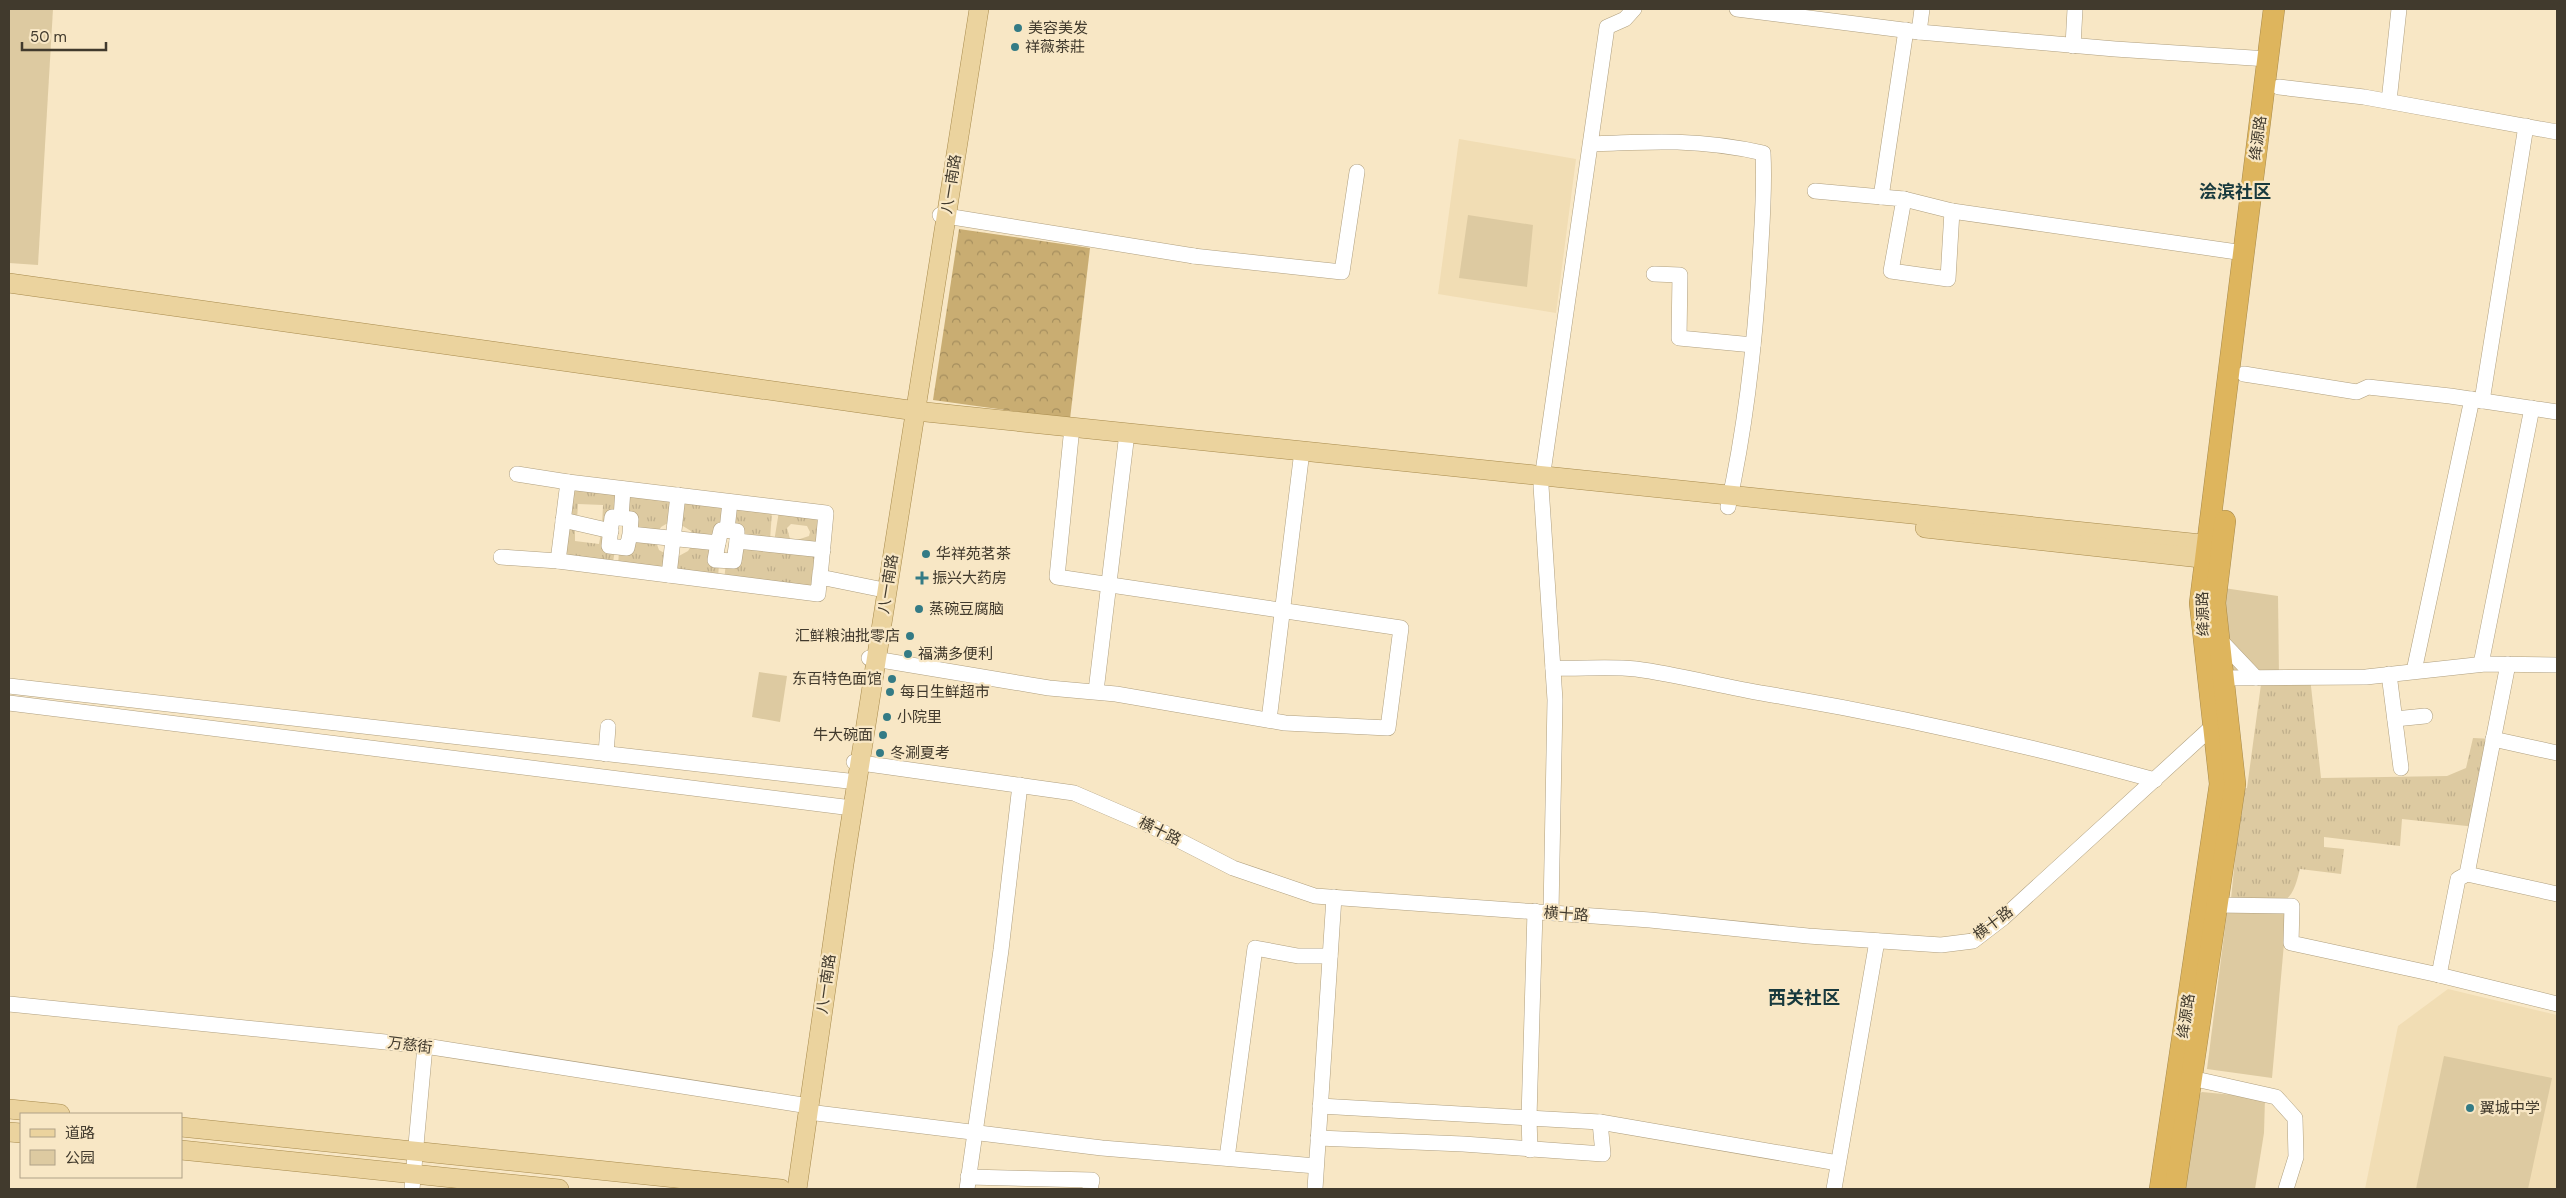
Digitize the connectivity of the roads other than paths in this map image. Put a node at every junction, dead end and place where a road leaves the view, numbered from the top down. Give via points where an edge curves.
1 (972, 9) edge
2 (979, 9) edge
3 (1634, 9) edge
4 (1737, 9) edge
5 (1922, 9) edge
6 (2075, 9) edge
7 (2274, 9) edge
8 (2289, 9) edge
9 (2399, 9) edge
10 (1913, 31) junction
11 (2073, 46) junction
12 (2268, 60) junction
13 (2279, 87) junction
14 (2389, 101) junction
15 (2526, 126) junction
16 (2557, 132) edge
17 (1592, 144) junction
18 (1357, 172) dead end
19 (1815, 191) dead end
20 (1881, 197) junction
21 (1904, 199) junction
22 (1952, 211) junction
23 (943, 216) junction
24 (2244, 253) junction
25 (1654, 274) dead end
26 (9, 282) edge
27 (9, 293) edge
28 (1753, 345) junction
29 (2244, 374) junction
30 (2477, 400) junction
31 (2532, 408) junction
32 (2557, 412) edge
33 (912, 414) junction
34 (1072, 431) junction
35 (1127, 437) junction
36 (1302, 456) junction
37 (517, 474) dead end
38 (1542, 481) junction
39 (568, 482) junction
40 (623, 489) junction
41 (678, 496) junction
42 (1730, 501) junction
43 (730, 502) junction
44 (621, 518) junction
45 (563, 520) junction
46 (611, 531) junction
47 (630, 534) junction
48 (732, 536) junction
49 (674, 539) junction
50 (718, 543) junction
51 (616, 547) junction
52 (822, 550) junction
53 (2214, 552) junction
54 (501, 557) dead end
55 (724, 560) junction
56 (558, 562) junction
57 (614, 568) junction
58 (820, 573) junction
59 (669, 575) junction
60 (722, 582) junction
61 (1109, 585) junction
62 (883, 590) junction
63 (1283, 610) junction
64 (2219, 639) junction
65 (873, 659) junction
66 (2480, 664) junction
67 (2508, 664) junction
68 (2557, 665) edge
69 (1553, 668) junction
70 (2414, 671) junction
71 (2389, 674) junction
72 (2223, 678) junction
73 (2256, 678) junction
74 (9, 686) edge
75 (1096, 691) junction
76 (9, 703) edge
77 (2424, 716) dead end
78 (2395, 719) junction
79 (1269, 720) junction
80 (2213, 726) junction
81 (608, 727) dead end
82 (2494, 739) junction
83 (2557, 753) edge
84 (606, 754) junction
85 (857, 762) junction
86 (2401, 768) dead end
87 (2155, 780) junction
88 (854, 782) junction
89 (1020, 786) junction
90 (850, 808) junction
91 (2467, 874) junction
92 (2557, 894) edge
93 (1334, 897) junction
94 (2217, 905) junction
95 (1535, 911) junction
96 (1551, 912) junction
97 (1878, 940) junction
98 (1330, 956) junction
99 (2439, 975) junction
100 (9, 1004) edge
101 (2557, 1004) edge
102 (425, 1046) junction
103 (2192, 1078) junction
104 (1320, 1106) junction
105 (807, 1108) junction
106 (9, 1109) edge
107 (50, 1113) edge
108 (1529, 1118) junction
109 (1600, 1122) junction
110 (182, 1127) edge
111 (975, 1133) junction
112 (1318, 1138) junction
113 (182, 1150) edge
114 (1530, 1150) junction
115 (416, 1152) junction
116 (1227, 1158) junction
117 (1838, 1163) junction
118 (1316, 1166) junction
119 (413, 1182) edge
120 (968, 1183) edge
121 (559, 1189) edge
122 (781, 1189) edge
123 (791, 1189) edge
124 (797, 1189) edge
125 (1090, 1189) edge
126 (1314, 1189) edge
127 (1834, 1189) edge
128 (2160, 1189) edge
129 (2175, 1189) edge
130 (2286, 1189) edge

1 - 23 main road, 八一南路
2 - 23 main road, 八一南路
3 - 17 street via 1625,19 1607,27
4 - 10 street
5 - 10 street
6 - 11 street
7 - 12 highway, 绛源路
8 - 13 highway, 绛源路
9 - 14 street
10 - 11 street
10 - 20 street
11 - 12 street
12 - 24 highway, 绛源路
13 - 14 street
13 - 29 highway, 绛源路
14 - 15 street
15 - 16 street
15 - 30 street
17 - 28 street via 1668,141 1726,144 1763,153 1765,189
17 - 38 street
18 - 23 street via 1342,272 1193,256
19 - 20 street
20 - 21 street
21 - 22 street
21 - 22 street via 1891,271 1948,279
22 - 24 street
23 - 33 main road, 八一南路
24 - 53 highway, 绛源路
25 - 28 street via 1680,275 1680,338
26 - 33 main road
27 - 33 main road
28 - 42 street
29 - 30 street via 2357,392 2368,387
29 - 53 highway, 绛源路
30 - 31 street
30 - 70 street
31 - 32 street
31 - 66 street
33 - 34 main road
33 - 62 main road, 八一南路
34 - 35 main road
34 - 61 street via 1057,577
35 - 36 main road
35 - 61 street
36 - 38 main road
36 - 63 street
37 - 39 street
38 - 42 main road
38 - 69 street
39 - 40 street
39 - 45 street
40 - 41 street
40 - 44 street
41 - 43 street
41 - 49 street
42 - 53 main road
43 - 48 street
43 - 52 street via 826,513
44 - 46 street via 612,517
44 - 47 street via 630,519
45 - 46 street
45 - 56 street
46 - 51 street via 609,546
47 - 49 street
47 - 51 street via 627,548
48 - 50 street via 721,530
48 - 52 street
48 - 55 street via 734,562
49 - 50 street
49 - 59 street
50 - 55 street via 715,560
51 - 57 street
52 - 58 street
53 - 64 highway, 绛源路
53 - 80 highway, 绛源路 via 2200,603
54 - 56 street
55 - 60 street
56 - 57 street
57 - 59 street
58 - 60 street via 818,594
58 - 62 street via 820,577
59 - 60 street
61 - 63 street
61 - 75 street
62 - 65 main road, 八一南路
63 - 79 street
63 - 79 street via 1401,628 1399,651 1388,728
64 - 72 highway, 绛源路
64 - 73 street
65 - 75 street via 1049,688
65 - 85 main road, 八一南路
66 - 67 street
66 - 70 street
67 - 68 street
67 - 82 street
69 - 87 street via 1634,669 1706,681 2051,752
69 - 96 street
70 - 71 street
71 - 73 street
71 - 78 street
72 - 73 street
72 - 94 highway, 绛源路 via 2235,784
74 - 84 street
75 - 79 street
76 - 90 street
77 - 78 street
78 - 86 street
80 - 87 street, 横十路
80 - 128 highway, 绛源路 via 2220,784
81 - 84 street
82 - 83 street
82 - 91 street
84 - 88 street
85 - 88 main road, 八一南路
85 - 89 street, 横十路
87 - 97 street, 横十路 via 2003,918 1973,941 1941,945
88 - 90 main road, 八一南路
89 - 93 street, 横十路 via 1074,793 1153,827 1233,868 1315,896
89 - 111 street
90 - 105 main road, 八一南路
91 - 92 street
91 - 99 street via 2458,879
93 - 95 street, 横十路
93 - 98 street
94 - 99 street via 2292,906 2291,943
94 - 103 highway, 绛源路
95 - 96 street, 横十路
95 - 108 street
96 - 97 street, 横十路
97 - 117 street
98 - 104 street
98 - 116 street via 1298,956 1255,948
99 - 101 street
100 - 102 street, 万慈街
102 - 105 street, 万慈街
102 - 115 street
103 - 129 highway, 绛源路
103 - 130 street via 2276,1097 2295,1118 2296,1157
104 - 108 street
104 - 112 street
105 - 111 street, 万慈街
105 - 123 main road, 八一南路
105 - 124 main road, 八一南路
106 - 107 main road
108 - 109 street
108 - 114 street
109 - 114 street via 1603,1154
109 - 117 street
110 - 115 main road
111 - 116 street, 万慈街
111 - 120 street
112 - 114 street
112 - 118 street
113 - 119 main road
115 - 119 street
115 - 122 main road
116 - 118 street, 万慈街
117 - 127 street
118 - 126 street
119 - 121 main road
120 - 125 street via 1092,1180

